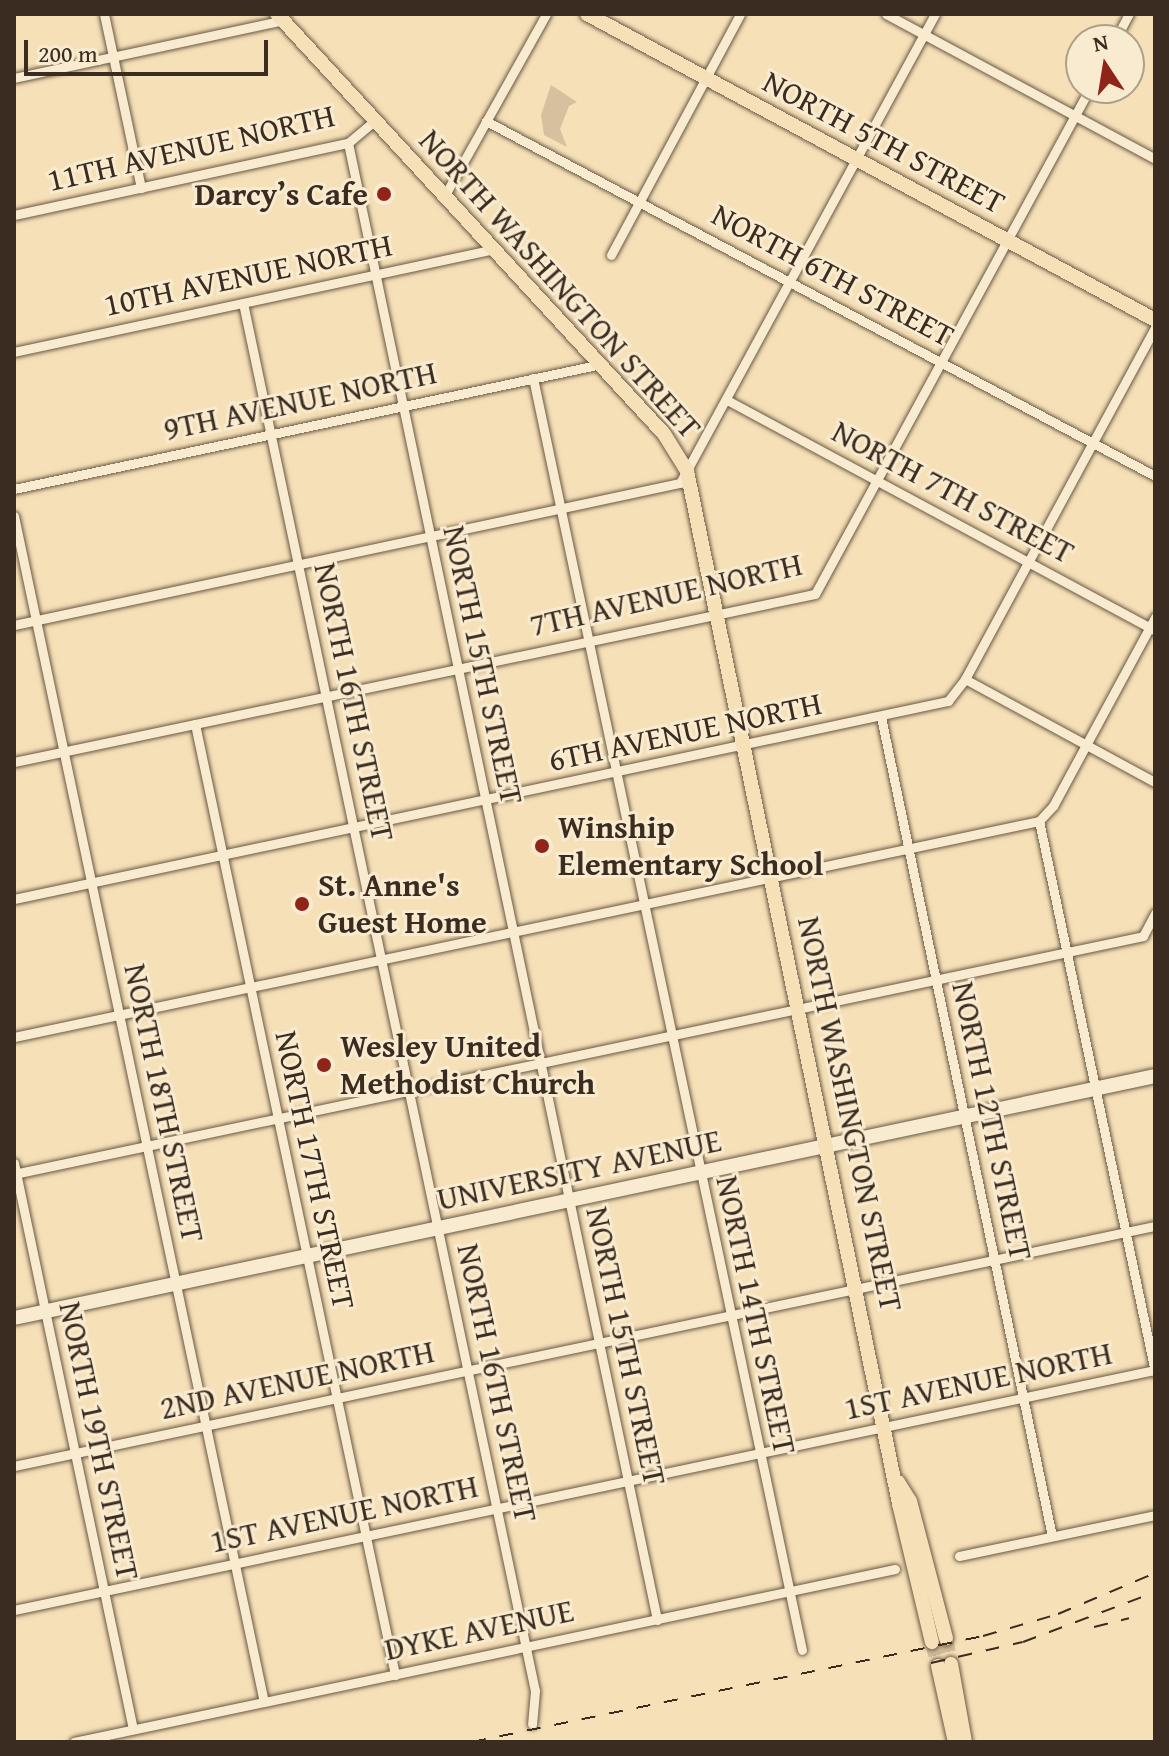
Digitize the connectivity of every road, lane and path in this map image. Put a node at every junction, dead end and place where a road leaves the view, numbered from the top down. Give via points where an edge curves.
1 (104, 14) edge
2 (546, 14) edge
3 (587, 14) edge
4 (740, 14) edge
5 (886, 14) edge
6 (935, 14) edge
7 (281, 17) edge
8 (924, 35) junction
9 (113, 57) junction
10 (706, 77) junction
11 (14, 78) edge
12 (1081, 104) edge
13 (1075, 116) junction
14 (374, 121) junction
15 (486, 121) junction
16 (348, 143) junction
17 (1155, 159) edge
18 (857, 160) junction
19 (141, 188) junction
20 (445, 195) junction
21 (639, 202) junction
22 (14, 215) edge
23 (1007, 241) junction
24 (493, 249) junction
25 (611, 255) dead end
26 (374, 275) junction
27 (790, 281) junction
28 (243, 303) junction
29 (1155, 320) edge
30 (1155, 327) edge
31 (14, 352) edge
32 (941, 362) junction
33 (597, 365) junction
34 (533, 378) junction
35 (727, 400) junction
36 (402, 405) junction
37 (271, 434) junction
38 (1092, 443) junction
39 (687, 471) junction
40 (1155, 476) edge
41 (877, 480) junction
42 (14, 489) edge
43 (561, 509) junction
44 (14, 516) edge
45 (429, 537) junction
46 (1029, 561) junction
47 (298, 565) junction
48 (718, 613) junction
49 (1155, 617) edge
50 (35, 620) junction
51 (14, 625) edge
52 (1152, 629) edge
53 (587, 639) junction
54 (457, 668) junction
55 (965, 679) junction
56 (326, 696) junction
57 (881, 717) junction
58 (195, 724) junction
59 (745, 745) junction
60 (1086, 745) junction
61 (63, 751) junction
62 (14, 762) edge
63 (616, 773) junction
64 (1155, 782) edge
65 (485, 800) junction
66 (1039, 821) junction
67 (354, 828) junction
68 (908, 849) junction
69 (223, 855) junction
70 (773, 876) junction
71 (91, 883) junction
72 (14, 899) edge
73 (643, 903) junction
74 (1155, 913) edge
75 (512, 931) junction
76 (1067, 951) junction
77 (381, 959) junction
78 (936, 979) junction
79 (249, 987) junction
80 (801, 1007) junction
81 (119, 1014) junction
82 (671, 1035) junction
83 (14, 1037) edge
84 (540, 1063) junction
85 (1155, 1076) edge
86 (409, 1090) junction
87 (1095, 1090) junction
88 (278, 1118) junction
89 (965, 1118) junction
90 (147, 1146) junction
91 (829, 1146) junction
92 (15, 1170) edge
93 (700, 1173) junction
94 (569, 1201) junction
95 (1155, 1226) edge
96 (438, 1229) junction
97 (1125, 1232) junction
98 (307, 1256) junction
99 (995, 1260) junction
100 (176, 1284) junction
101 (855, 1288) junction
102 (45, 1311) junction
103 (730, 1315) junction
104 (14, 1318) edge
105 (599, 1343) junction
106 (468, 1370) junction
107 (1155, 1371) edge
108 (337, 1398) junction
109 (1023, 1398) junction
110 (206, 1426) junction
111 (886, 1427) junction
112 (75, 1453) junction
113 (759, 1454) junction
114 (14, 1466) edge
115 (628, 1481) junction
116 (497, 1509) junction
117 (1155, 1515) edge
118 (366, 1536) junction
119 (1052, 1536) junction
120 (959, 1556) dead end
121 (235, 1564) junction
122 (895, 1569) dead end
123 (104, 1592) junction
124 (788, 1592) junction
125 (14, 1610) edge
126 (657, 1620) junction
127 (939, 1640) tunnel mouth
128 (526, 1647) junction
129 (802, 1650) dead end
130 (395, 1675) junction
131 (264, 1702) junction
132 (532, 1724) dead end
133 (133, 1729) junction
134 (74, 1742) edge
135 (955, 1742) edge
136 (965, 1742) edge

1 - 9 street
2 - 15 street
3 - 10 main road, NORTH 5TH STREET
4 - 10 street
5 - 8 street
6 - 8 street
7 - 9 street
7 - 14 main road, NORTH WASHINGTON STREET
8 - 13 street
8 - 18 street
9 - 11 street
9 - 19 street
10 - 18 main road, NORTH 5TH STREET
10 - 21 street
12 - 13 street, 7TH AVENUE NORTH
13 - 17 street
13 - 23 street, 7TH AVENUE NORTH
14 - 16 street, 11TH AVENUE NORTH
14 - 20 main road, NORTH WASHINGTON STREET
15 - 20 street
15 - 21 street, NORTH 6TH STREET
16 - 19 street, 11TH AVENUE NORTH
16 - 26 street, NORTH 15TH STREET
18 - 23 main road, NORTH 5TH STREET
18 - 27 street
19 - 22 street, 11TH AVENUE NORTH
20 - 24 main road, NORTH WASHINGTON STREET
21 - 25 street
21 - 27 street, NORTH 6TH STREET
23 - 29 main road, NORTH 5TH STREET
23 - 32 street, 7TH AVENUE NORTH
24 - 26 street, 10TH AVENUE NORTH
24 - 33 main road, NORTH WASHINGTON STREET
26 - 28 street, 10TH AVENUE NORTH
26 - 36 street, NORTH 15TH STREET
27 - 32 street, NORTH 6TH STREET
27 - 35 street
28 - 31 street, 10TH AVENUE NORTH
28 - 37 street, NORTH 16TH STREET
30 - 38 street, 6TH AVENUE NORTH
32 - 38 street, NORTH 6TH STREET
32 - 41 street, 7TH AVENUE NORTH
33 - 34 street, 9TH AVENUE NORTH
33 - 39 main road, NORTH WASHINGTON STREET via 664,434
34 - 36 street, 9TH AVENUE NORTH
34 - 43 street, NORTH 14TH STREET
35 - 39 street
35 - 41 street, NORTH 7TH STREET
36 - 37 street, 9TH AVENUE NORTH
36 - 45 street, NORTH 15TH STREET
37 - 42 street, 9TH AVENUE NORTH
37 - 47 street, NORTH 16TH STREET
38 - 40 street, NORTH 6TH STREET
38 - 46 street, 6TH AVENUE NORTH
39 - 43 street via 680,483
39 - 48 main road, NORTH WASHINGTON STREET
41 - 46 street, NORTH 7TH STREET
41 - 48 street, 7TH AVENUE NORTH via 815,594
43 - 45 street
43 - 53 street, NORTH 14TH STREET
44 - 50 street, NORTH 18TH STREET
45 - 47 street
45 - 54 street, NORTH 15TH STREET
46 - 52 street, NORTH 7TH STREET
46 - 55 street, 6TH AVENUE NORTH
47 - 50 street
47 - 56 street, NORTH 16TH STREET
48 - 53 street, 7TH AVENUE NORTH
48 - 59 main road, NORTH WASHINGTON STREET
49 - 52 street
50 - 51 street
50 - 61 street, NORTH 18TH STREET
52 - 60 street
53 - 54 street, 7TH AVENUE NORTH
53 - 63 street, NORTH 14TH STREET
54 - 56 street, 7TH AVENUE NORTH
54 - 65 street, NORTH 15TH STREET
55 - 57 street, 6TH AVENUE NORTH via 948,701
55 - 60 street
56 - 58 street, 7TH AVENUE NORTH
56 - 67 street, NORTH 16TH STREET
57 - 59 street, 6TH AVENUE NORTH
57 - 68 street, NORTH 12TH STREET
58 - 61 street, 7TH AVENUE NORTH
58 - 69 street, NORTH 17TH STREET
59 - 63 street, 6TH AVENUE NORTH
59 - 70 main road, NORTH WASHINGTON STREET
60 - 64 street
60 - 66 street via 1053,806
61 - 62 street, 7TH AVENUE NORTH
61 - 71 street, NORTH 18TH STREET
63 - 65 street, 6TH AVENUE NORTH
63 - 73 street, NORTH 14TH STREET
65 - 67 street, 6TH AVENUE NORTH
65 - 75 street, NORTH 15TH STREET
66 - 68 street
66 - 76 street
67 - 69 street, 6TH AVENUE NORTH
67 - 77 street, NORTH 16TH STREET
68 - 70 street
68 - 78 street, NORTH 12TH STREET
69 - 71 street, 6TH AVENUE NORTH
69 - 79 street, NORTH 17TH STREET
70 - 73 street
70 - 80 main road, NORTH WASHINGTON STREET
71 - 72 street, 6TH AVENUE NORTH
71 - 81 street, NORTH 18TH STREET
73 - 75 street
73 - 82 street, NORTH 14TH STREET
74 - 76 street via 1143,936
75 - 77 street
75 - 84 street, NORTH 15TH STREET
76 - 78 street
76 - 87 street
77 - 79 street
77 - 86 street, NORTH 16TH STREET
78 - 80 street
78 - 89 street, NORTH 12TH STREET
79 - 81 street
79 - 88 street, NORTH 17TH STREET
80 - 82 street
80 - 91 main road, NORTH WASHINGTON STREET
81 - 83 street
81 - 90 street, NORTH 18TH STREET
82 - 84 street
82 - 93 street, NORTH 14TH STREET
84 - 86 street
84 - 94 street, NORTH 15TH STREET
85 - 87 street, UNIVERSITY AVENUE
86 - 88 street
86 - 96 street, NORTH 16TH STREET
87 - 89 street, UNIVERSITY AVENUE
87 - 97 street
88 - 90 street
88 - 98 street, NORTH 17TH STREET
89 - 91 street, UNIVERSITY AVENUE
89 - 99 street, NORTH 12TH STREET
90 - 92 street
90 - 100 street, NORTH 18TH STREET
91 - 93 street, UNIVERSITY AVENUE
91 - 101 main road, NORTH WASHINGTON STREET
92 - 102 street, NORTH 19TH STREET
93 - 94 street, UNIVERSITY AVENUE
93 - 103 street, NORTH 14TH STREET
94 - 96 street, UNIVERSITY AVENUE
94 - 105 street, NORTH 15TH STREET
95 - 97 street, 2ND AVENUE NORTH
96 - 98 street, UNIVERSITY AVENUE
96 - 106 street, NORTH 16TH STREET
97 - 99 street, 2ND AVENUE NORTH
97 - 107 street
98 - 100 street, UNIVERSITY AVENUE
98 - 108 street, NORTH 17TH STREET
99 - 101 street, 2ND AVENUE NORTH
99 - 109 street, NORTH 12TH STREET
100 - 102 street, UNIVERSITY AVENUE
100 - 110 street, NORTH 18TH STREET
101 - 103 street, 2ND AVENUE NORTH
101 - 111 main road, NORTH WASHINGTON STREET
102 - 104 street, UNIVERSITY AVENUE
102 - 112 street, NORTH 19TH STREET
103 - 105 street, 2ND AVENUE NORTH
103 - 113 street, NORTH 14TH STREET
105 - 106 street, 2ND AVENUE NORTH
105 - 115 street, NORTH 15TH STREET
106 - 108 street, 2ND AVENUE NORTH
106 - 116 street, NORTH 16TH STREET
107 - 109 street, 1ST AVENUE NORTH
108 - 110 street, 2ND AVENUE NORTH
108 - 118 street, NORTH 17TH STREET
109 - 111 street, 1ST AVENUE NORTH
109 - 119 street, NORTH 12TH STREET
110 - 112 street, 2ND AVENUE NORTH
110 - 121 street, NORTH 18TH STREET
111 - 113 street, 1ST AVENUE NORTH
111 - 127 main road, NORTH WASHINGTON STREET
112 - 114 street, 2ND AVENUE NORTH
112 - 123 street, NORTH 19TH STREET
113 - 115 street, 1ST AVENUE NORTH
113 - 124 street, NORTH 14TH STREET
115 - 116 street, 1ST AVENUE NORTH
115 - 126 street, NORTH 15TH STREET
116 - 118 street, 1ST AVENUE NORTH
116 - 128 street, NORTH 16TH STREET
117 - 119 street
118 - 121 street, 1ST AVENUE NORTH
118 - 130 street, NORTH 17TH STREET
119 - 120 street
121 - 123 street, 1ST AVENUE NORTH
121 - 131 street, NORTH 18TH STREET
122 - 124 street, DYKE AVENUE
123 - 125 street, 1ST AVENUE NORTH
123 - 133 street, NORTH 19TH STREET
124 - 126 street, DYKE AVENUE
124 - 129 street, NORTH 14TH STREET
126 - 128 street, DYKE AVENUE
128 - 130 street, DYKE AVENUE
128 - 132 street, NORTH 16TH STREET via 535,1691
130 - 131 street, DYKE AVENUE
131 - 133 street, DYKE AVENUE
133 - 134 street, DYKE AVENUE
135 - 136 main road via 944,1665

